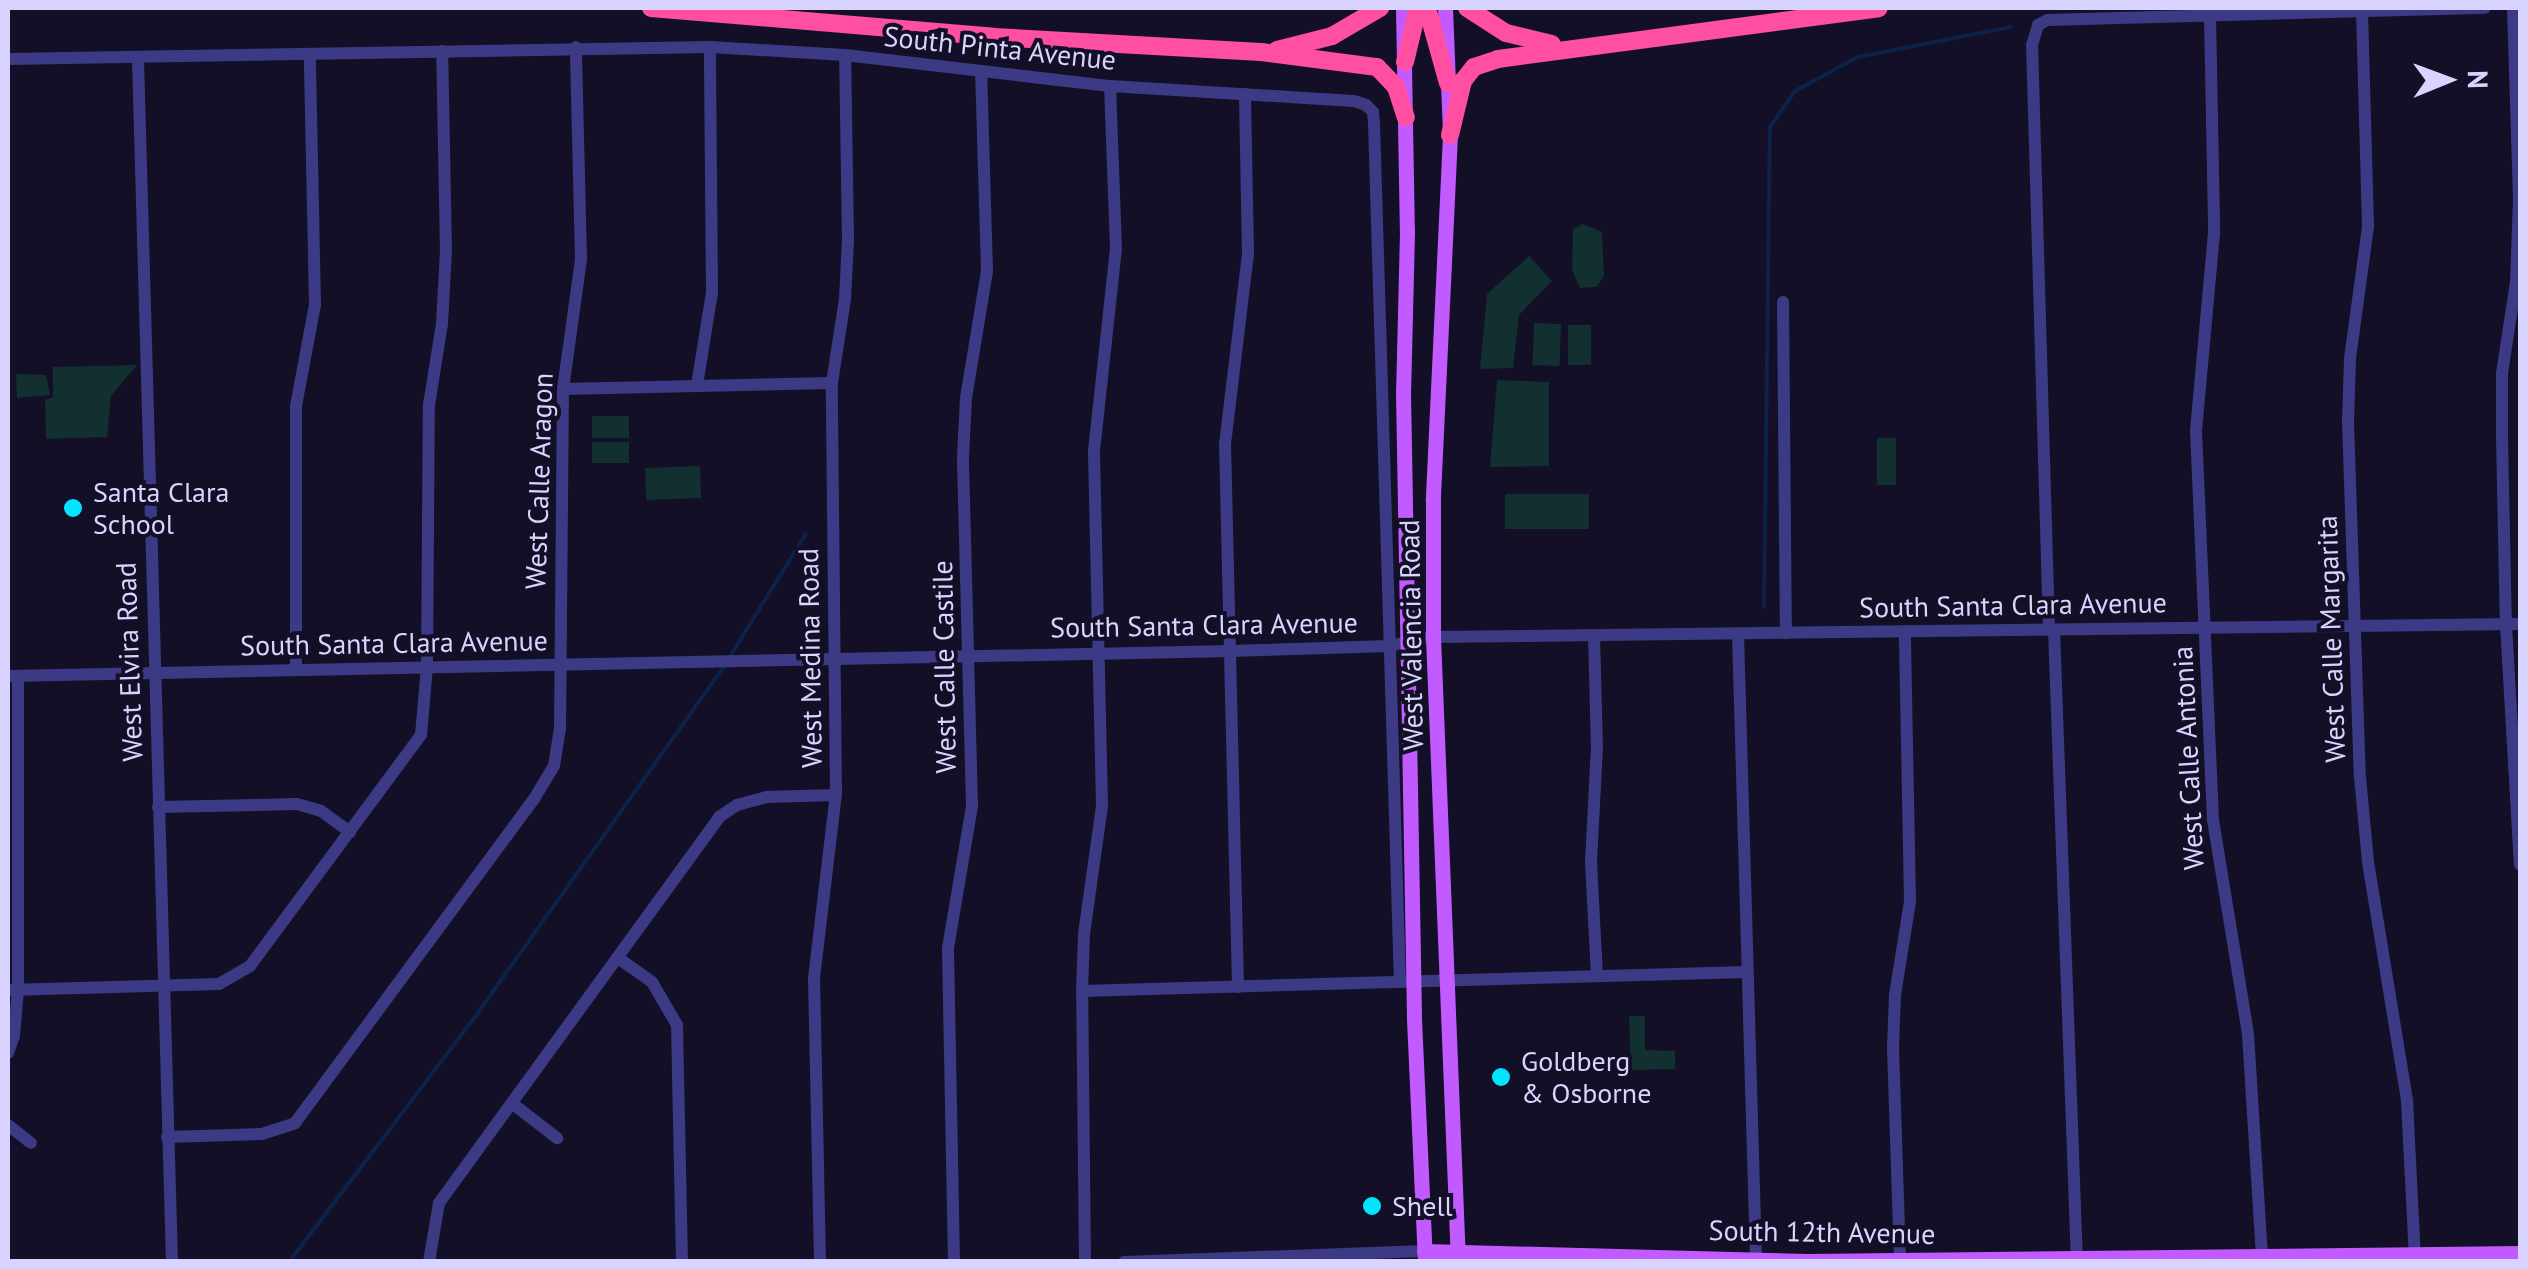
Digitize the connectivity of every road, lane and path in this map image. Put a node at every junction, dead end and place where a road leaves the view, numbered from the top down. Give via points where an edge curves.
1 (651, 8) edge
2 (1879, 8) edge
3 (2485, 8) edge
4 (2513, 8) edge
5 (1470, 10) edge
6 (2362, 10) junction
7 (1423, 11) edge
8 (1374, 12) edge
9 (2210, 14) junction
10 (710, 47) junction
11 (1573, 47) junction
12 (576, 48) junction
13 (442, 51) junction
14 (1262, 52) junction
15 (844, 54) junction
16 (310, 57) junction
17 (8, 59) edge
18 (138, 60) junction
19 (1405, 62) joint
20 (980, 72) junction
21 (1448, 84) joint
22 (1110, 86) junction
23 (1245, 94) junction
24 (1406, 117) junction
25 (1374, 123) joint
26 (1450, 135) junction
27 (1783, 302) dead end
28 (832, 384) junction
29 (698, 385) junction
30 (563, 389) junction
31 (2513, 624) edge
32 (2356, 626) junction
33 (2206, 628) junction
34 (2052, 630) junction
35 (1905, 632) junction
36 (1786, 633) junction
37 (1738, 634) junction
38 (1594, 635) junction
39 (1433, 637) junction
40 (1410, 642) junction
41 (1389, 646) junction
42 (1100, 652) junction
43 (1231, 652) junction
44 (969, 655) junction
45 (834, 658) junction
46 (560, 664) junction
47 (427, 667) junction
48 (296, 670) junction
49 (154, 673) junction
50 (12, 676) edge
51 (836, 795) junction
52 (158, 807) junction
53 (350, 832) junction
54 (13, 839) edge
55 (2520, 865) edge
56 (618, 958) junction
57 (1747, 972) junction
58 (1597, 976) junction
59 (1449, 979) junction
60 (1407, 982) junction
61 (163, 986) junction
62 (1238, 986) junction
63 (13, 989) edge
64 (1082, 991) junction
65 (8, 1053) edge
66 (513, 1104) junction
67 (8, 1124) edge
68 (167, 1137) junction
69 (556, 1138) dead end
70 (32, 1143) dead end
71 (2520, 1254) edge
72 (1425, 1256) edge
73 (1458, 1256) edge
74 (2262, 1256) junction
75 (2414, 1257) edge
76 (1756, 1258) junction
77 (1703, 1259) edge
78 (1900, 1259) junction
79 (2077, 1260) edge
80 (1807, 1261) edge
81 (172, 1262) edge
82 (429, 1262) edge
83 (682, 1262) edge
84 (820, 1262) edge
85 (954, 1262) edge
86 (1085, 1262) edge
87 (1124, 1262) edge

1 - 14 highway
2 - 11 highway
3 - 6 street
4 - 31 street via 2519,200 2516,282 2502,372
5 - 11 highway via 1506,33
6 - 9 street
6 - 32 street, West Calle Margarita via 2368,227 2348,422
7 - 19 highway
7 - 21 highway
8 - 14 highway via 1305,46
9 - 33 street, West Calle Antonia via 2214,233 2196,431
9 - 34 street via 2048,20 2038,25 2032,45
10 - 12 street, South Pinta Avenue
10 - 15 street, South Pinta Avenue
10 - 29 street via 712,292
11 - 26 highway via 1474,67 1458,93
12 - 13 street, South Pinta Avenue
12 - 30 street, West Calle Aragon via 581,259
13 - 16 street, South Pinta Avenue
13 - 47 street via 446,251 429,405
14 - 24 highway via 1377,67 1396,86
15 - 20 street, South Pinta Avenue
15 - 28 street, West Medina Road via 848,240
16 - 18 street, South Pinta Avenue
16 - 48 street via 315,304 296,406
17 - 18 street, South Pinta Avenue
18 - 49 street, West Elvira Road
19 - 24 main road, West Valencia Road
20 - 22 street, South Pinta Avenue
20 - 44 street, West Calle Castile via 986,271 963,457
21 - 26 main road, West Valencia Road
22 - 23 street, South Pinta Avenue
22 - 42 street via 1116,249 1094,451
23 - 25 street, South Pinta Avenue via 1354,100 1373,112
23 - 43 street via 1248,253 1225,444
24 - 40 main road, West Valencia Road via 1403,392
25 - 41 street, West Valencia Road
26 - 39 main road, West Valencia Road
27 - 36 street
28 - 29 street
28 - 45 street, West Medina Road
29 - 30 street
30 - 46 street, West Calle Aragon
31 - 32 street, South Santa Clara Avenue
31 - 55 street
32 - 33 street, South Santa Clara Avenue
32 - 75 street, West Calle Margarita via 2360,776 2407,1101
33 - 34 street, South Santa Clara Avenue
33 - 74 street, West Calle Antonia via 2213,820 2248,1034
34 - 35 street, South Santa Clara Avenue
34 - 79 street
35 - 36 street, South Santa Clara Avenue
35 - 78 street via 1910,901 1893,1045
36 - 37 street, South Santa Clara Avenue
37 - 38 street, South Santa Clara Avenue
37 - 57 street
38 - 39 street, South Santa Clara Avenue
38 - 58 street
39 - 40 street, South Santa Clara Avenue
39 - 59 main road, West Valencia Road
40 - 41 street, South Santa Clara Avenue
40 - 60 main road, West Valencia Road
41 - 43 street, South Santa Clara Avenue
41 - 60 street, West Valencia Road
42 - 43 street, South Santa Clara Avenue
42 - 44 street, South Santa Clara Avenue
42 - 64 street via 1102,806
43 - 62 street
44 - 45 street, South Santa Clara Avenue
44 - 85 street, West Calle Castile via 972,806 948,948
45 - 46 street, South Santa Clara Avenue
45 - 51 street, West Medina Road
46 - 47 street, South Santa Clara Avenue
46 - 68 street, West Calle Aragon via 554,766 295,1123 262,1134
47 - 48 street, South Santa Clara Avenue
47 - 53 street via 421,736
48 - 49 street, South Santa Clara Avenue
49 - 50 street, South Santa Clara Avenue
49 - 52 street, West Elvira Road
50 - 54 street
51 - 56 street via 766,797 719,818
51 - 84 street, West Medina Road via 814,978
52 - 53 street via 297,804
52 - 61 street, West Elvira Road
53 - 61 street via 250,966 220,984
54 - 63 street
56 - 66 street
56 - 83 street via 652,982 677,1025
57 - 58 street
57 - 76 street
58 - 59 street
59 - 60 street
59 - 73 main road, West Valencia Road
60 - 62 street
60 - 72 main road, West Valencia Road
61 - 63 street
61 - 68 street, West Elvira Road
62 - 64 street
63 - 65 street
64 - 86 street
66 - 69 street
66 - 82 street via 439,1203
67 - 70 street
68 - 81 street, West Elvira Road
71 - 75 main road, South 12th Avenue
72 - 73 main road, South 12th Avenue
72 - 87 street, South 12th Avenue
73 - 77 main road, South 12th Avenue
74 - 75 main road, South 12th Avenue
74 - 79 main road, South 12th Avenue
76 - 77 main road, South 12th Avenue
76 - 80 main road, South 12th Avenue
78 - 79 main road, South 12th Avenue
78 - 80 main road, South 12th Avenue

